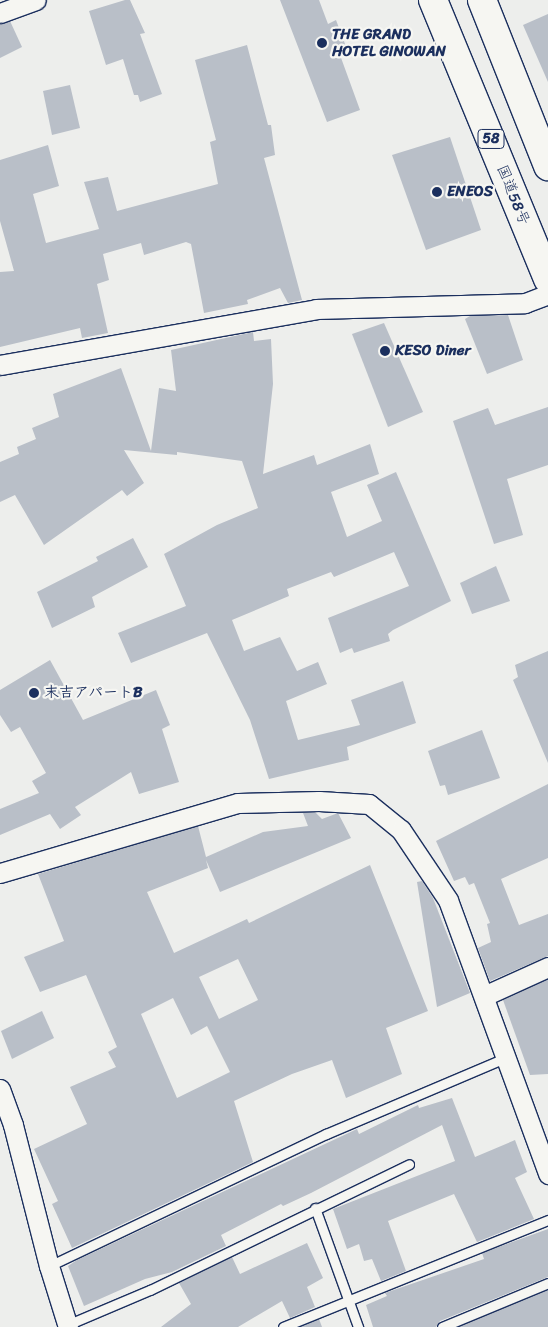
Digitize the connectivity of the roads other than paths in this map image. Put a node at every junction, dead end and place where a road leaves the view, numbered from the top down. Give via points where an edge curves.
1 (36, 0) edge
2 (433, 0) edge
3 (482, 0) edge
4 (0, 13) edge
5 (548, 166) edge
6 (548, 279) edge
7 (548, 294) edge
8 (0, 365) edge
9 (0, 873) edge
10 (548, 967) edge
11 (484, 996) junction
12 (505, 1058) junction
13 (0, 1089) edge
14 (409, 1164) dead end
15 (548, 1174) edge
16 (314, 1208) junction
17 (548, 1220) edge
18 (49, 1266) junction
19 (548, 1283) edge
20 (348, 1302) junction
21 (68, 1326) edge
22 (283, 1327) edge
23 (358, 1327) edge
24 (442, 1327) edge

1 - 4 street
2 - 6 highway, 国道58号 / 58
3 - 5 highway
7 - 8 street via 525,303 316,309
9 - 11 street via 238,803 319,801 369,804 401,830 448,900
10 - 11 street
11 - 12 street
12 - 15 street
12 - 18 lane via 326,1134
13 - 18 street via 13,1126
14 - 16 lane
16 - 20 lane
16 - 21 lane via 150,1290
17 - 20 lane
18 - 21 street
19 - 24 lane
20 - 22 lane
20 - 23 lane

